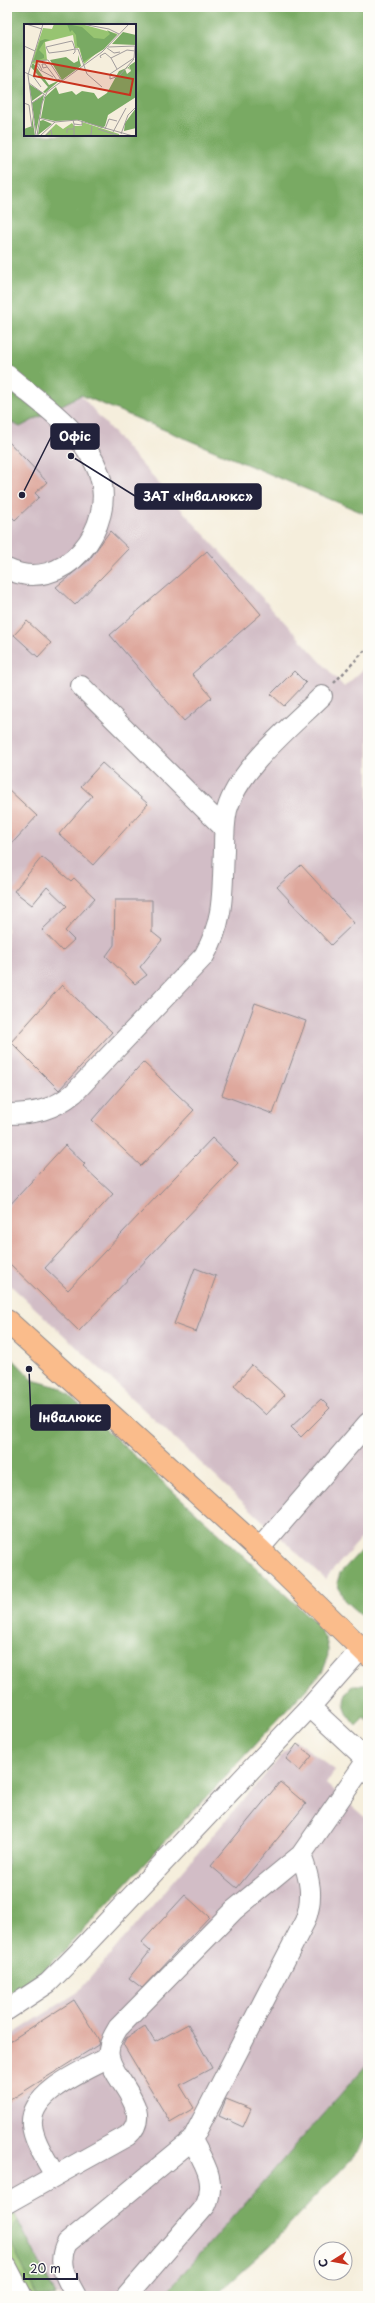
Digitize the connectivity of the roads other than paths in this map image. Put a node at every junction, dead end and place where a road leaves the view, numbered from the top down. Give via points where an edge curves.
1 (7, 374) edge
2 (7, 569) edge
3 (81, 686) dead end
4 (322, 696) road end
5 (224, 828) junction
6 (7, 1114) edge
7 (7, 1321) edge
8 (368, 1423) edge
9 (259, 1549) junction
10 (365, 1652) edge
11 (310, 1707) junction
12 (368, 1760) edge
13 (301, 1855) junction
14 (7, 2010) edge
15 (109, 2057) junction
16 (192, 2140) junction
17 (55, 2176) junction
18 (7, 2203) edge
19 (7, 2267) edge
20 (22, 2296) edge
21 (76, 2296) edge
22 (127, 2296) edge

1 - 2 street via 70,429 82,443 99,473 103,508 100,524 92,538 68,563 35,575 25,575
3 - 5 street
4 - 5 street via 242,779 227,810
5 - 6 street via 219,924 204,956 63,1103 38,1113
7 - 9 main road
8 - 9 street
9 - 10 main road
10 - 11 street
11 - 12 street
11 - 14 street via 75,1956 48,1983
12 - 13 street
13 - 15 street via 234,1910 123,2022 114,2034
13 - 16 street via 311,1885 310,1909 306,1921
15 - 17 street via 59,2085 42,2099 36,2108 33,2116 34,2134
15 - 17 street via 137,2111 136,2127 127,2136
16 - 21 street via 67,2243 63,2249 61,2264
16 - 22 street via 210,2177 210,2196 200,2214
17 - 18 street
19 - 20 street

